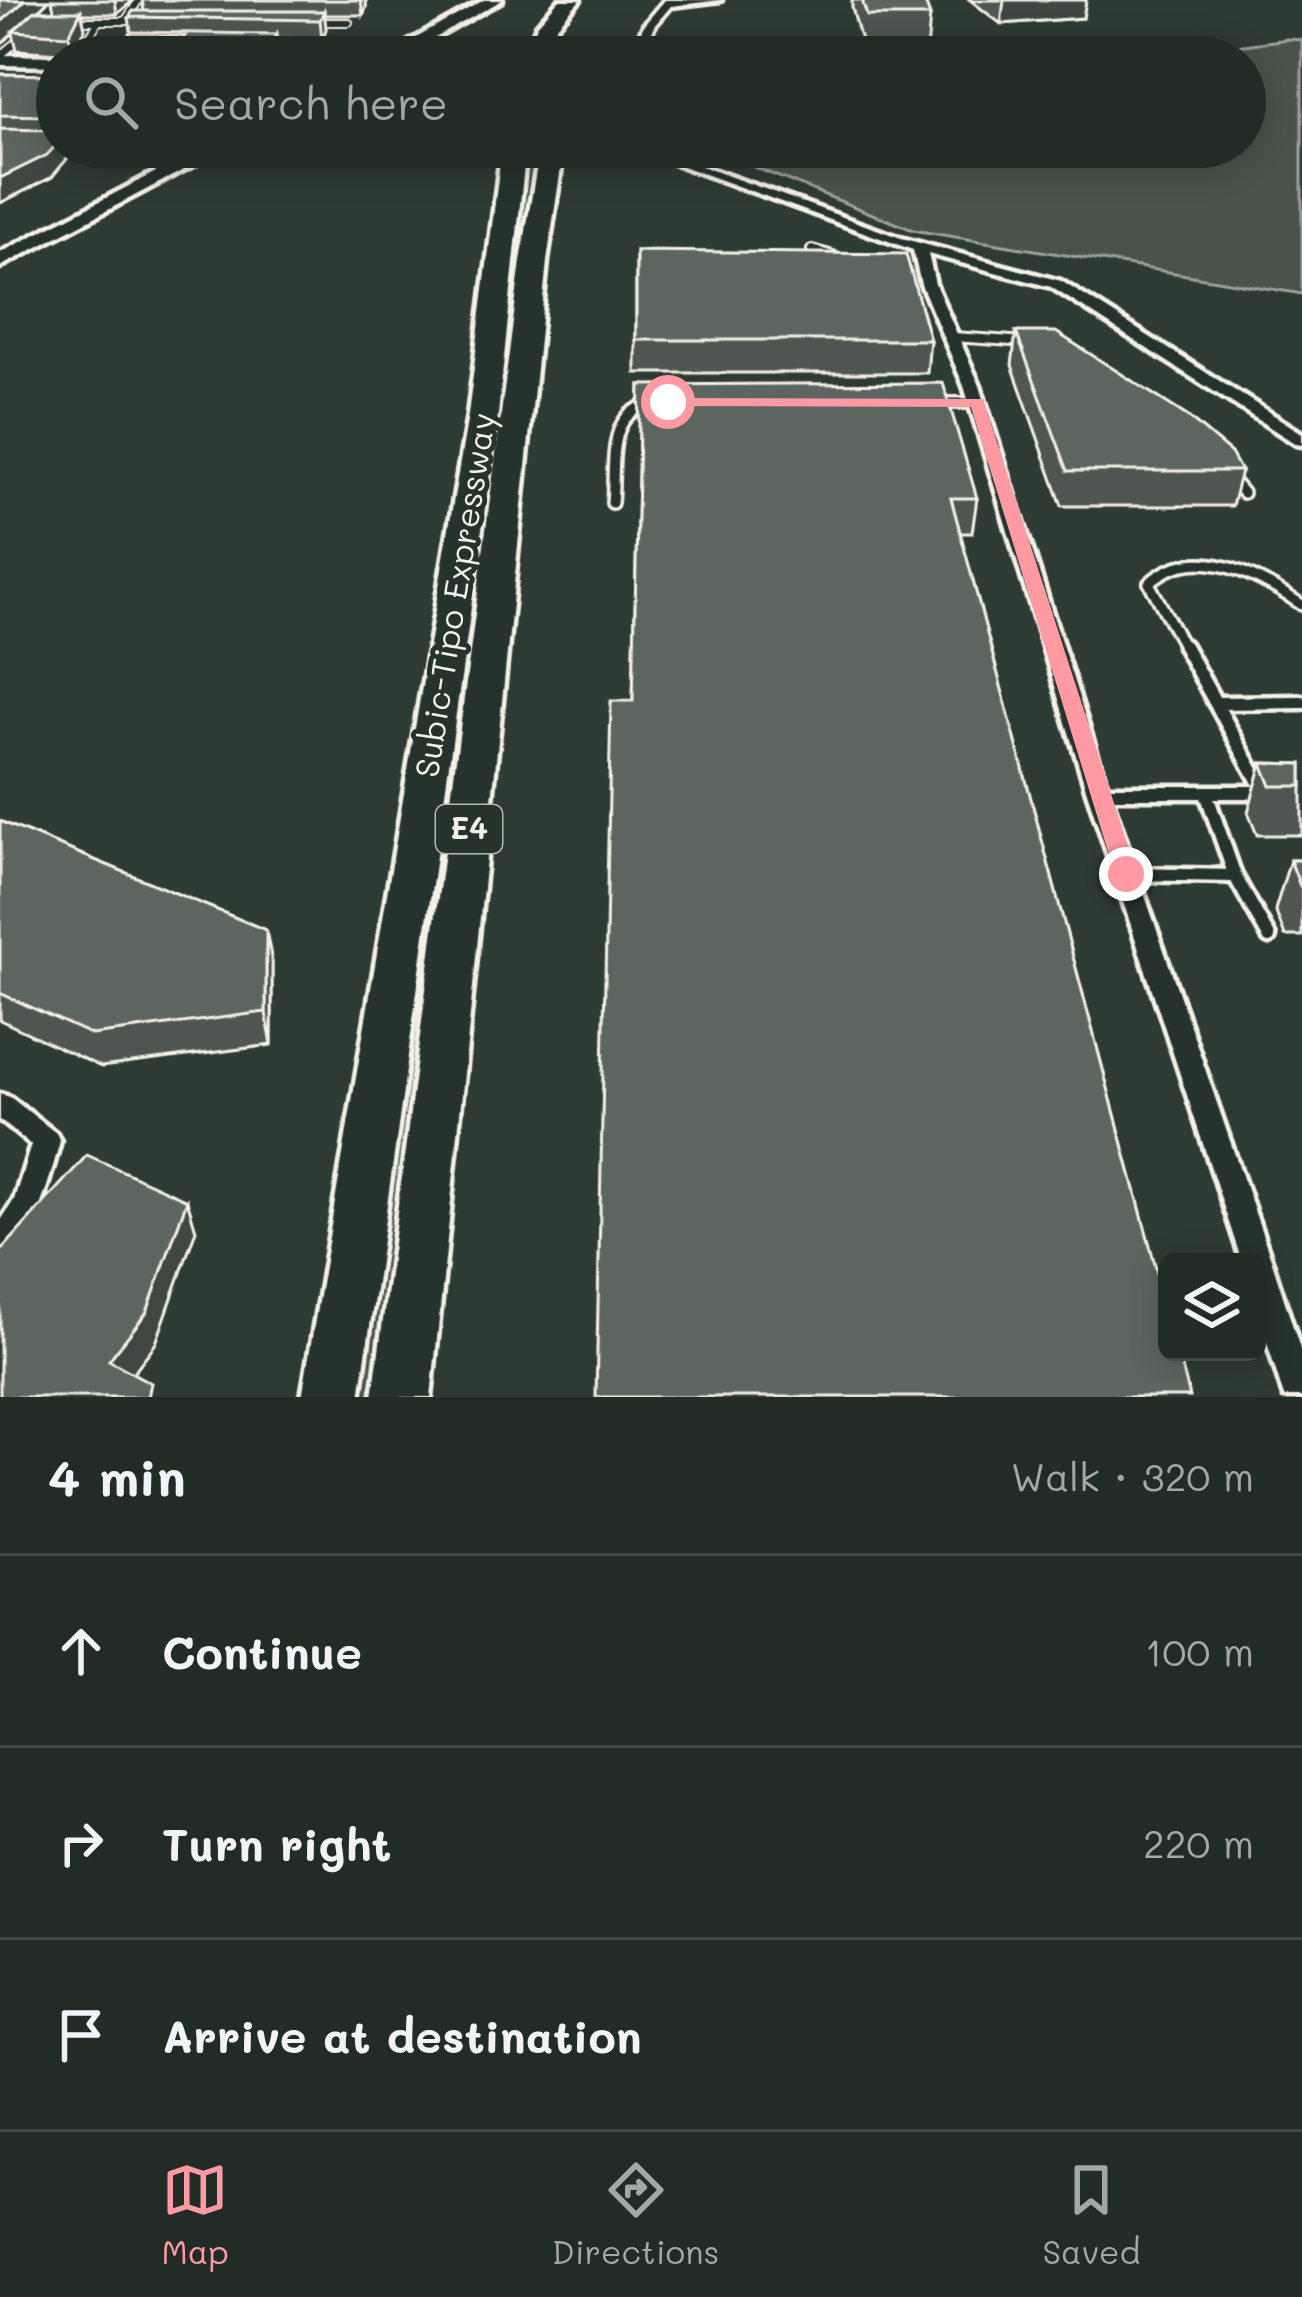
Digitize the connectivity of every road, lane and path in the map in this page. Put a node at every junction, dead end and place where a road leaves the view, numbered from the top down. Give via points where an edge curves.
1 (495, 0) edge
2 (570, 0) edge
3 (716, 0) edge
4 (138, 1) edge
5 (160, 2) edge
6 (668, 2) edge
7 (593, 3) dead end
8 (99, 21) junction
9 (125, 21) junction
10 (147, 21) edge
11 (40, 22) edge
12 (60, 22) edge
13 (308, 22) edge
14 (349, 22) dead end
15 (89, 36) edge
16 (429, 36) edge
17 (543, 36) edge
18 (570, 36) edge
19 (645, 36) edge
20 (0, 61) edge
21 (36, 64) edge
22 (178, 168) edge
23 (511, 168) edge
24 (549, 168) edge
25 (694, 168) edge
26 (920, 249) junction
27 (812, 250) edge
28 (0, 261) edge
29 (850, 261) edge
30 (952, 337) junction
31 (1038, 346) edge
32 (668, 402) edge
33 (930, 403) edge
34 (977, 403) junction
35 (1302, 440) edge
36 (1220, 467) edge
37 (1243, 493) edge
38 (612, 503) dead end
39 (1302, 605) edge
40 (1302, 702) edge
41 (1219, 703) junction
42 (1098, 792) junction
43 (1265, 792) junction
44 (1283, 792) edge
45 (1206, 793) junction
46 (1126, 874) junction
47 (1235, 876) junction
48 (1269, 937) dead end
49 (0, 1105) edge
50 (0, 1247) edge
51 (1254, 1253) edge
52 (1266, 1291) edge
53 (332, 1397) edge
54 (402, 1397) edge
55 (1300, 1397) edge

1 - 16 street
2 - 17 highway
3 - 6 street
4 - 5 lane
4 - 9 lane
6 - 19 street
7 - 18 highway
8 - 9 lane
8 - 12 lane
8 - 15 lane
9 - 10 lane
11 - 20 lane
13 - 14 lane
20 - 21 street
22 - 28 street
23 - 53 highway, Subic-Tipo Expressway / E4 via 483,415
24 - 54 highway, Subic-Tipo Expressway / E4
25 - 26 street
26 - 30 street via 921,282
26 - 35 street via 1056,284
27 - 29 lane
30 - 31 lane
30 - 34 street
32 - 38 lane via 632,407 620,420
33 - 34 lane
34 - 42 street
36 - 37 lane
39 - 41 lane via 1241,570 1186,566 1152,577 1149,590
40 - 41 lane
41 - 43 lane
42 - 45 lane
42 - 46 street
43 - 44 lane
43 - 45 lane
45 - 47 lane
46 - 47 lane
46 - 51 street
47 - 48 lane
49 - 50 street via 46,1142 27,1204
52 - 55 street

